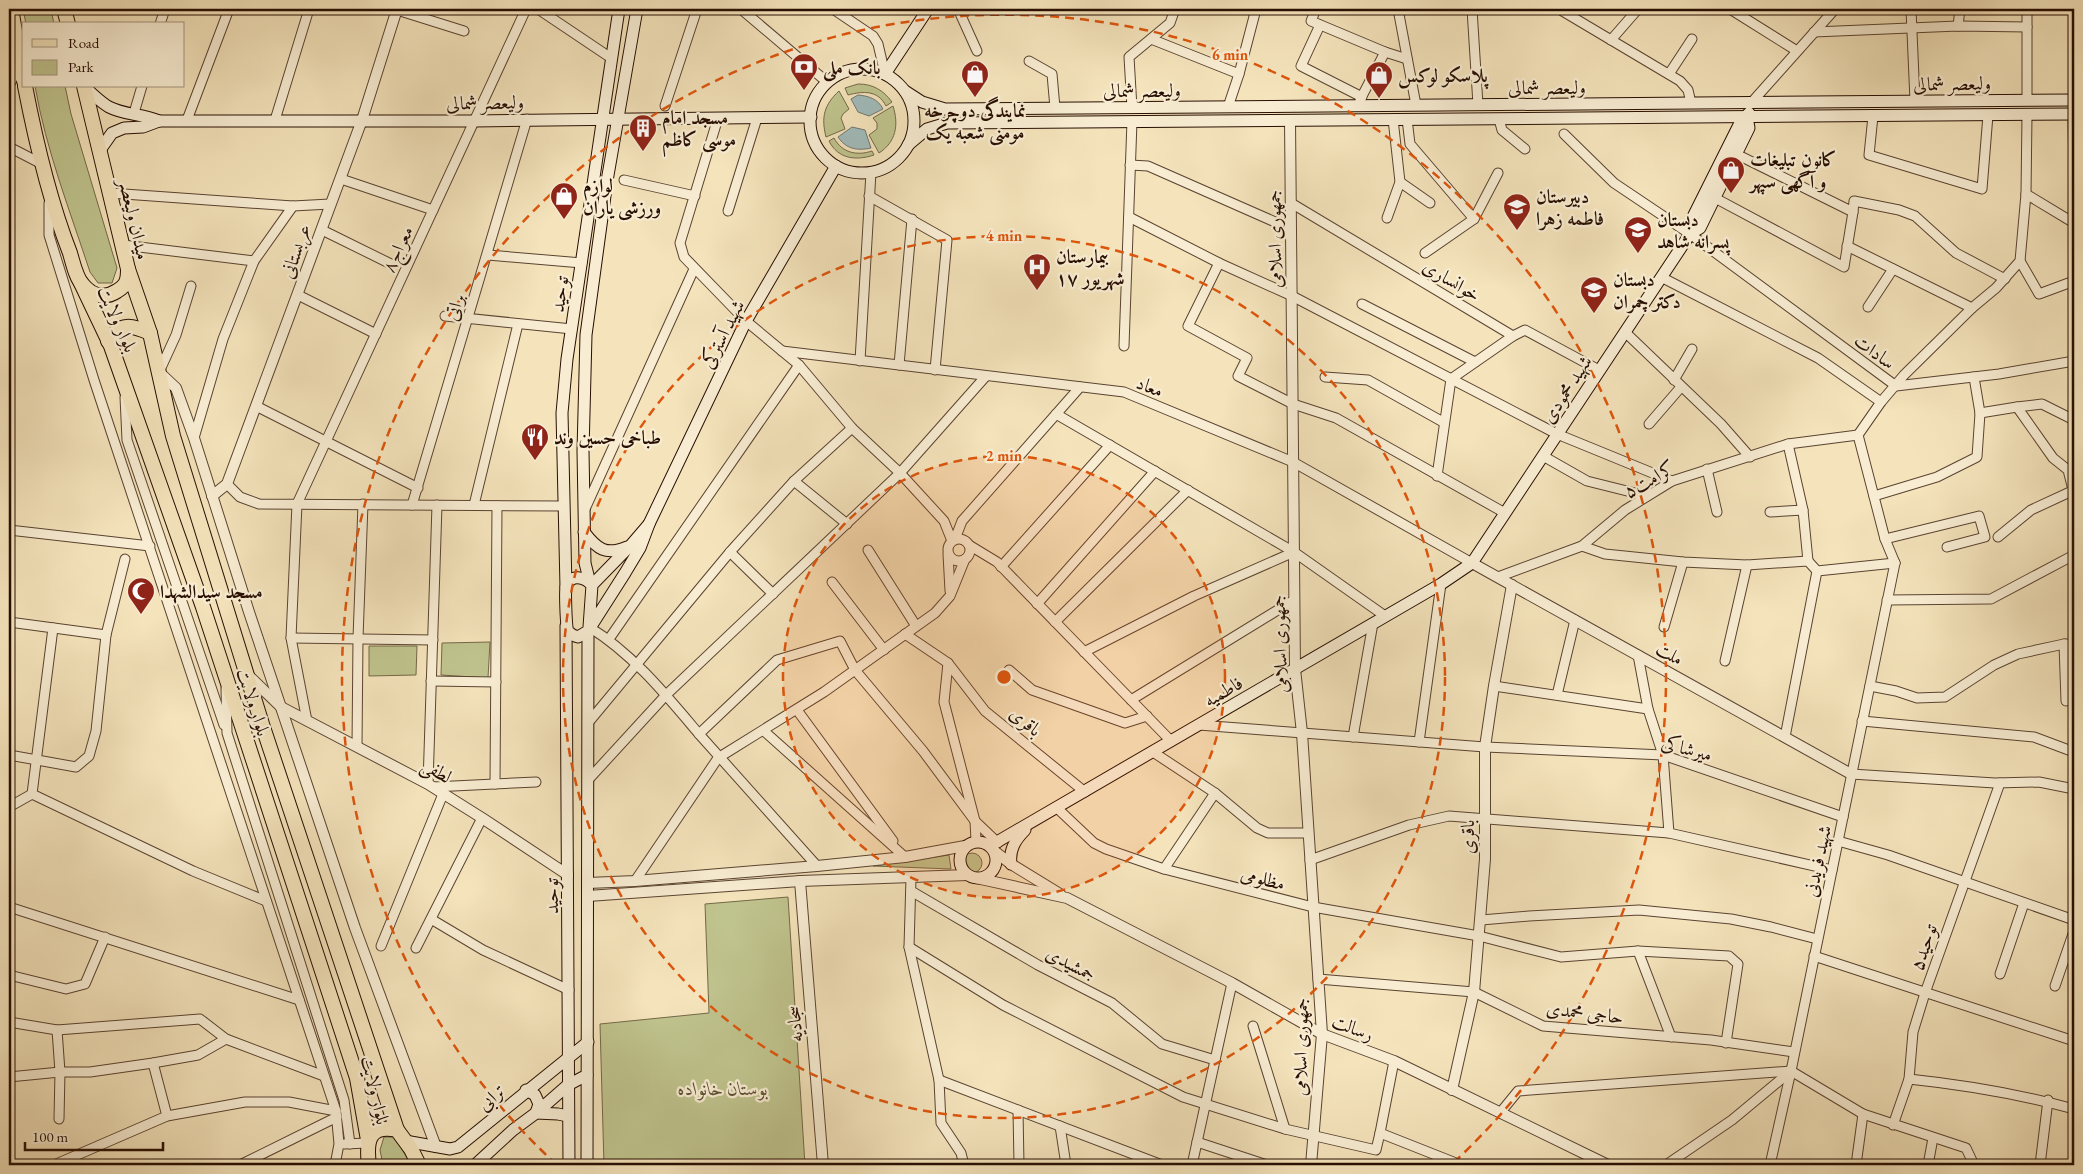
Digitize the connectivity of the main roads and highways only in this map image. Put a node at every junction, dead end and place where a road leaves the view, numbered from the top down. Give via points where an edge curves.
1 (11, 9) edge
2 (64, 9) edge
3 (618, 9) edge
4 (637, 9) edge
5 (928, 9) edge
6 (67, 22) edge
7 (22, 72) edge
8 (885, 74) junction
9 (25, 88) edge
10 (84, 88) edge
11 (85, 88) edge
12 (905, 91) junction
13 (2074, 100) edge
14 (1752, 102) junction
15 (2074, 114) edge
16 (811, 117) junction
17 (1747, 117) junction
18 (602, 118) junction
19 (617, 118) junction
20 (159, 121) junction
21 (908, 145) junction
22 (100, 150) junction
23 (836, 166) junction
24 (1690, 234) junction
25 (128, 269) junction
26 (81, 283) junction
27 (150, 333) junction
28 (108, 341) junction
29 (584, 374) junction
30 (565, 376) junction
31 (649, 524) junction
32 (584, 532) junction
33 (631, 546) junction
34 (1472, 563) joint
35 (591, 584) junction
36 (566, 587) junction
37 (566, 626) junction
38 (589, 629) junction
39 (1038, 819) junction
40 (994, 846) junction
41 (1011, 864) road end
42 (568, 875) junction
43 (588, 890) junction
44 (588, 1042) junction
45 (570, 1055) junction
46 (587, 1075) junction
47 (568, 1085) junction
48 (526, 1090) junction
49 (536, 1113) junction
50 (568, 1116) junction
51 (401, 1136) junction
52 (367, 1144) junction
53 (358, 1165) edge
54 (369, 1165) edge
55 (418, 1165) edge
56 (476, 1165) edge
57 (569, 1165) edge
58 (587, 1165) edge

1 - 7 main road
2 - 6 main road
3 - 18 main road, توحید
4 - 19 main road, توحید
5 - 8 main road
8 - 12 main road
8 - 16 main road via 870,69 840,74 819,92
9 - 26 main road via 49,190
10 - 22 main road, میدان ولیعصر
11 - 20 main road via 109,107
12 - 14 main road, ولیعصر شمالی via 922,102 945,109 1228,107 1358,102 1478,105
12 - 21 main road via 914,114 914,130
13 - 14 main road, ولیعصر شمالی
14 - 17 main road
15 - 17 main road, ولیعصر شمالی
16 - 19 main road, ولیعصر شمالی
16 - 23 main road via 816,145
17 - 21 main road, ولیعصر شمالی via 947,123 927,129
17 - 24 main road, شهید محمودی via 1739,125 1690,223
17 - 24 main road, شهید محمودی via 1749,128 1715,198 1700,228
18 - 19 main road, ولیعصر شمالی
18 - 20 main road, ولیعصر شمالی
18 - 30 main road, توحید
19 - 29 main road, توحید via 587,326
20 - 22 main road via 112,133
21 - 23 main road via 886,168 853,172
22 - 25 main road, میدان ولیعصر
23 - 31 main road, شهید آسترکی via 746,321
24 - 34 main road, شهید محمودی
25 - 26 main road, میدان ولیعصر via 128,281 112,294 98,295
25 - 27 main road, بلوار ولایت
26 - 28 main road, بلوار ولایت
27 - 28 main road via 129,326 120,328
27 - 51 main road, بلوار ولایت via 173,436 247,674 330,932
28 - 52 main road, بلوار ولایت via 226,675 357,1078
29 - 30 main road
29 - 32 main road, توحید
30 - 36 main road, توحید via 562,413
31 - 33 main road
31 - 38 main road via 640,548
32 - 33 main road via 598,548 617,552
32 - 35 main road, توحید via 585,563
33 - 35 main road
34 - 39 main road, فاطمیه
35 - 36 main road via 577,578
35 - 38 main road, توحید
36 - 37 main road, توحید
37 - 38 main road via 578,637
37 - 42 main road, توحید
38 - 43 main road, توحید
39 - 40 main road, فاطمیه
39 - 41 main road via 1018,836 1012,847
40 - 40 main road via 971,843 962,850 959,861 964,872 972,877 986,876 996,859
42 - 43 main road
42 - 45 main road, توحید
43 - 44 main road, توحید
44 - 45 main road, ترابی
44 - 46 main road, توحید
45 - 47 main road, توحید
45 - 48 main road, ترابی
46 - 47 main road, ترابی
46 - 58 main road, توحید
47 - 49 main road, ترابی
47 - 50 main road, توحید
48 - 49 main road via 535,1095 539,1104
48 - 51 main road, ترابی via 458,1147 436,1147
49 - 50 main road
49 - 56 main road, ترابی
50 - 57 main road, توحید
51 - 52 main road via 388,1128 373,1134
51 - 55 main road, بلوار ولایت
52 - 53 main road
52 - 54 main road, بلوار ولایت

